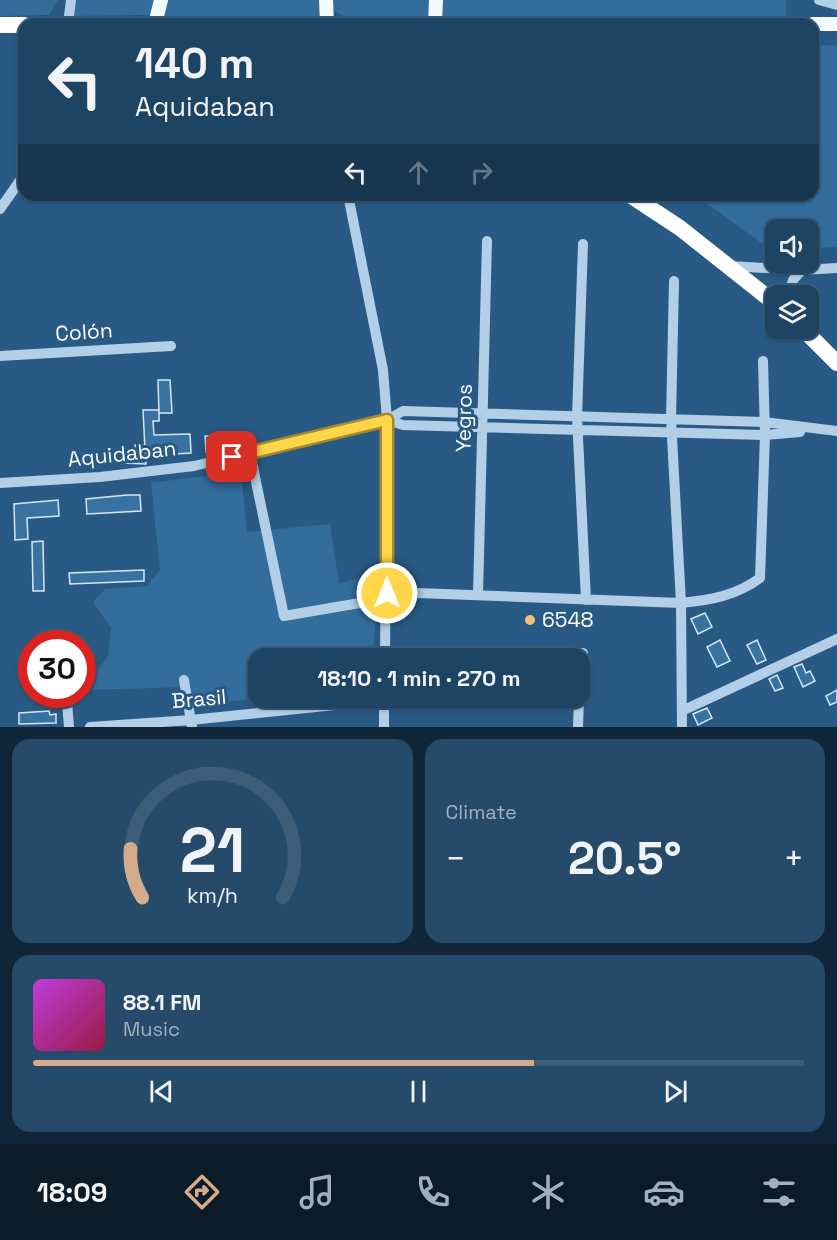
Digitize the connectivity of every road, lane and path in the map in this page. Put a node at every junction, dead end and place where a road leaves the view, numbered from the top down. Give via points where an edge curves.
1 (71, 0) edge
2 (161, 0) edge
3 (326, 0) edge
4 (436, 0) edge
5 (819, 0) edge
6 (837, 4) edge
7 (69, 18) edge
8 (156, 18) edge
9 (327, 18) edge
10 (435, 18) edge
11 (819, 24) edge
12 (837, 24) edge
13 (0, 25) edge
14 (18, 25) edge
15 (18, 184) edge
16 (349, 201) edge
17 (638, 201) edge
18 (0, 210) edge
19 (487, 241) dead end
20 (584, 244) dead end
21 (730, 266) junction
22 (765, 268) edge
23 (837, 268) edge
24 (819, 269) edge
25 (674, 281) dead end
26 (765, 295) edge
27 (813, 339) edge
28 (171, 346) dead end
29 (0, 356) edge
30 (763, 361) dead end
31 (837, 363) edge
32 (484, 414) junction
33 (577, 417) junction
34 (387, 420) junction
35 (670, 420) junction
36 (764, 422) junction
37 (484, 427) junction
38 (579, 429) junction
39 (819, 430) junction
40 (837, 431) edge
41 (671, 432) junction
42 (765, 435) junction
43 (250, 453) junction
44 (0, 483) edge
45 (478, 595) junction
46 (387, 598) junction
47 (586, 600) junction
48 (681, 603) junction
49 (837, 639) edge
50 (385, 648) edge
51 (184, 680) dead end
52 (67, 708) edge
53 (314, 708) edge
54 (383, 708) edge
55 (579, 708) edge
56 (684, 710) junction
57 (192, 724) edge
58 (69, 727) edge
59 (90, 727) edge
60 (384, 727) edge
61 (578, 727) edge
62 (682, 727) edge

1 - 7 street
2 - 8 main road
3 - 9 main road
4 - 10 main road
5 - 6 street
11 - 12 main road
13 - 14 highway
15 - 18 street
16 - 34 street via 383,370
17 - 21 highway
19 - 32 street, Yegros
20 - 33 street
21 - 22 street
21 - 26 highway
23 - 24 street
25 - 35 street
27 - 31 highway
28 - 29 street, Colón
30 - 36 street
32 - 33 street, Aquidaban
32 - 34 street, Aquidaban via 403,411
32 - 37 street, Yegros
33 - 35 street, Aquidaban
33 - 38 street
34 - 37 street via 403,425
34 - 43 street, Aquidaban
34 - 46 street
35 - 36 street, Aquidaban
35 - 41 street
36 - 39 street, Aquidaban
36 - 42 street
37 - 38 street
37 - 45 street, Yegros
38 - 41 street
38 - 47 street
39 - 40 street
39 - 42 street
41 - 42 street
41 - 48 street
42 - 48 street via 760,578 742,591
43 - 44 street, Aquidaban via 194,466
43 - 46 street via 284,616
45 - 46 street via 418,593
45 - 47 street
46 - 50 street
47 - 48 street
48 - 56 street
49 - 56 street
51 - 57 street
52 - 58 street
53 - 57 street, Brasil
54 - 60 street
55 - 61 street
56 - 62 street
57 - 59 street, Brasil

